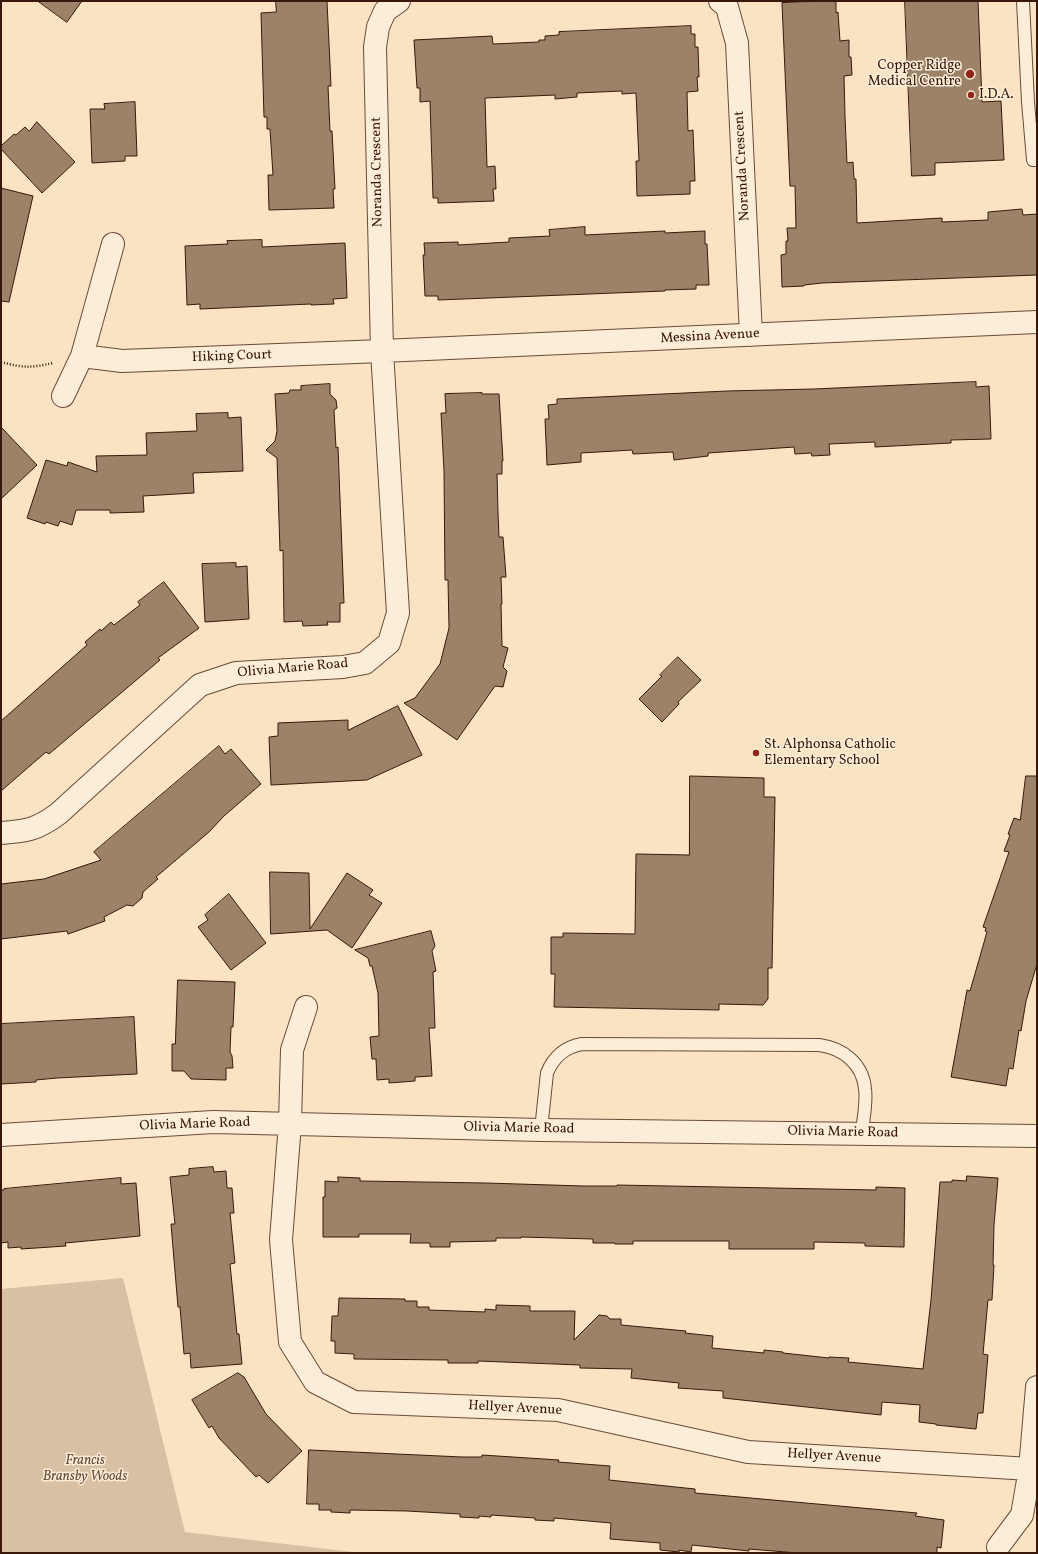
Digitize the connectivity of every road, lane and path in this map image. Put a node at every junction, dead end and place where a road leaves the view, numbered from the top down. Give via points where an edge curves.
1 (399, 1) edge
2 (720, 1) edge
3 (1023, 1) edge
4 (1025, 43) junction
5 (1037, 43) edge
6 (1032, 101) edge
7 (1037, 160) edge
8 (113, 244) dead end
9 (1037, 322) edge
10 (751, 335) junction
11 (382, 352) junction
12 (82, 356) junction
13 (1, 362) edge
14 (63, 396) dead end
15 (1, 833) edge
16 (306, 1007) dead end
17 (290, 1123) junction
18 (541, 1130) junction
19 (862, 1133) junction
20 (1, 1135) edge
21 (1037, 1136) edge
22 (1037, 1387) edge
23 (1030, 1469) junction
24 (998, 1547) dead end

1 - 11 street, Noranda Crescent via 385,11 378,27 375,47
2 - 10 street, Noranda Crescent via 727,7 737,43
3 - 4 lane
4 - 5 lane
4 - 6 lane
6 - 7 lane via 1033,160
8 - 12 street
9 - 10 street, Messina Avenue
10 - 11 street, Messina Avenue
11 - 12 street, Hiking Court via 122,362
11 - 15 street, Olivia Marie Road via 398,613 389,643 365,663 343,667 236,673 200,685 58,814 36,828
12 - 13 path via 38,367 22,368
12 - 14 street
16 - 17 street, Hellyer Avenue via 292,1050
17 - 18 street, Olivia Marie Road
17 - 20 street, Olivia Marie Road via 213,1122
17 - 23 street, Hellyer Avenue via 281,1240 290,1342 315,1382 354,1402 558,1410 748,1452
18 - 19 street, Olivia Marie Road
18 - 19 lane via 547,1073 558,1055 576,1045 819,1045 843,1053 860,1071 865,1088
19 - 21 street, Olivia Marie Road
22 - 23 street
23 - 24 street via 1022,1515

